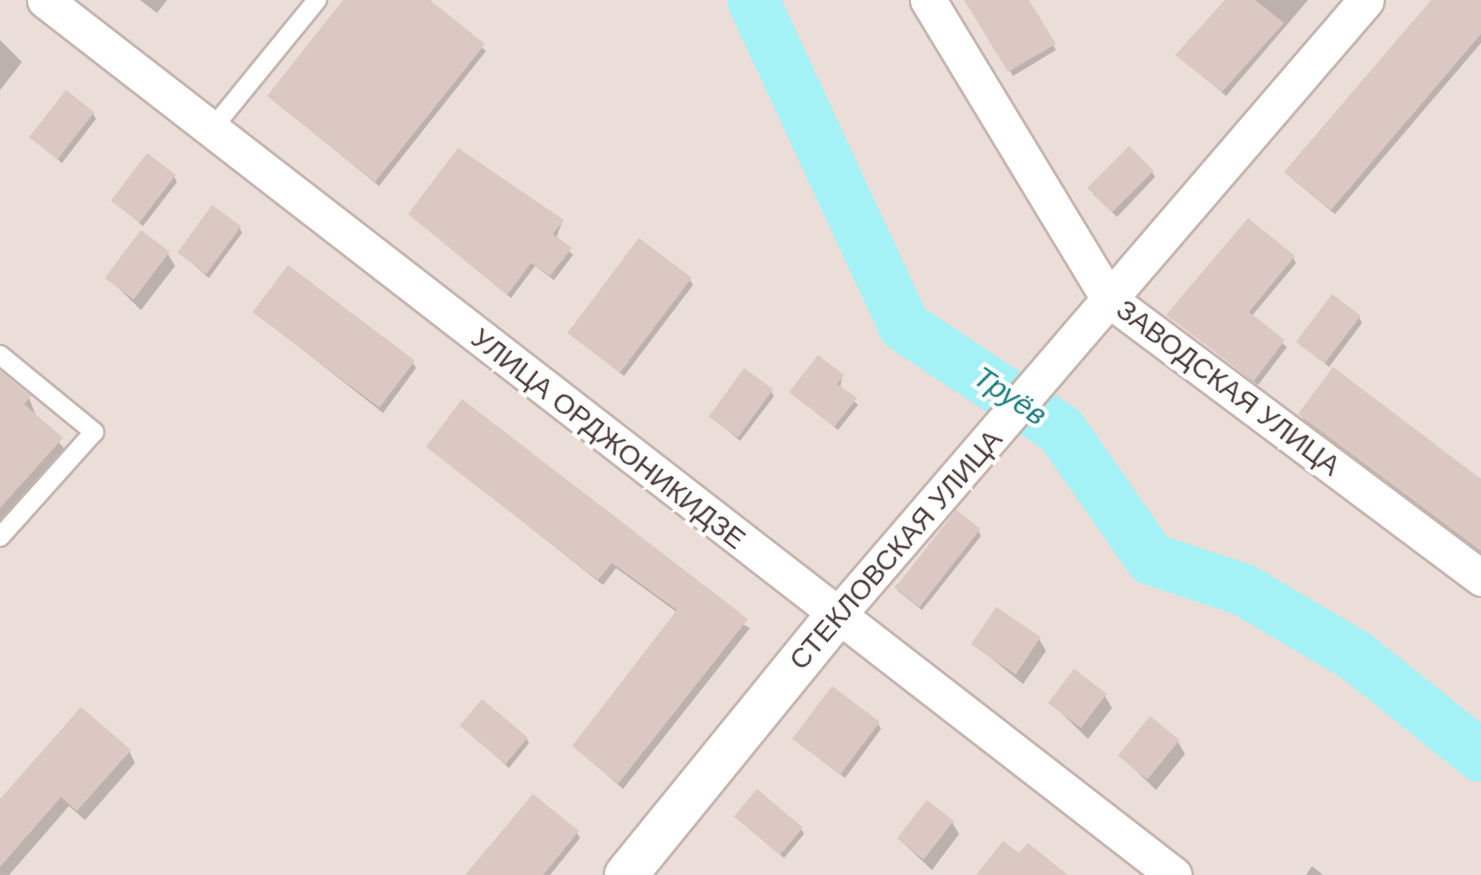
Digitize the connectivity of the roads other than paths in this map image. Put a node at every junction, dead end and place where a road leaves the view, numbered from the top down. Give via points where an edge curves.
1 (45, 0) edge
2 (317, 0) edge
3 (928, 0) edge
4 (1366, 0) edge
5 (211, 130) junction
6 (1110, 300) junction
7 (0, 355) edge
8 (0, 537) edge
9 (1481, 578) edge
10 (836, 617) junction
11 (626, 875) edge
12 (1174, 875) edge

1 - 5 street, УЛИЦА ОРДЖОНИКИДЗЕ
2 - 5 lane
3 - 6 street, ЗАВОДСКАЯ УЛИЦА
4 - 6 street, СТЕКЛОВСКАЯ УЛИЦА
5 - 10 street, УЛИЦА ОРДЖОНИКИДЗЕ
6 - 9 street, ЗАВОДСКАЯ УЛИЦА
6 - 10 street, СТЕКЛОВСКАЯ УЛИЦА
7 - 8 lane via 94,432
10 - 11 street, СТЕКЛОВСКАЯ УЛИЦА
10 - 12 street, УЛИЦА ОРДЖОНИКИДЗЕ

